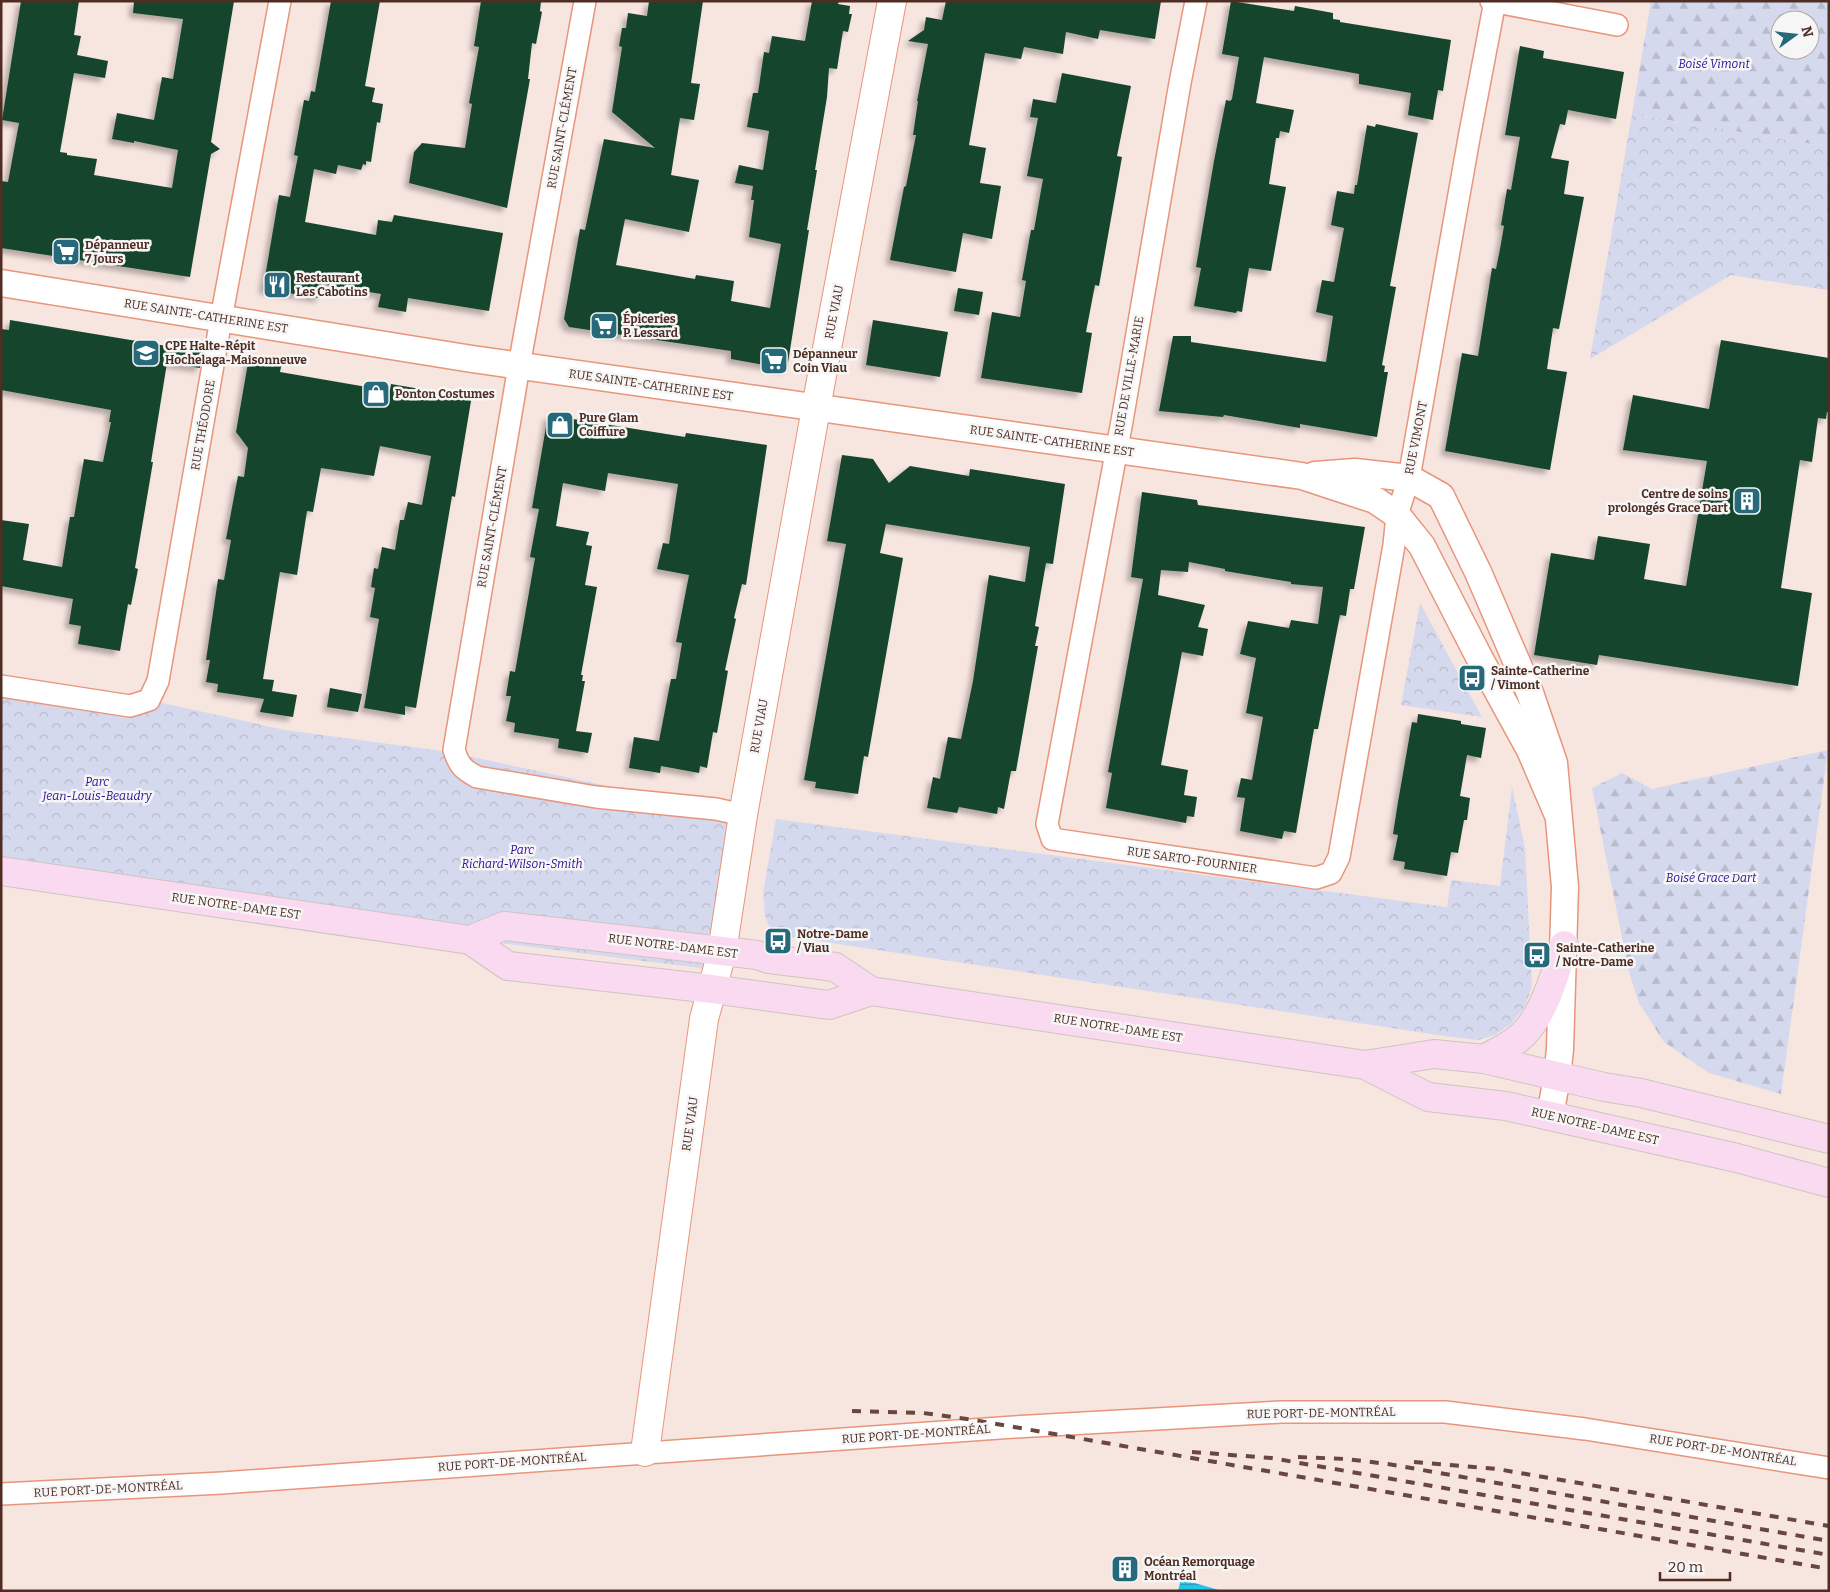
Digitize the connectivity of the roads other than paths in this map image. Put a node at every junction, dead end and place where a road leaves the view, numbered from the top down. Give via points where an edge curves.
1 (280, 1) edge
2 (585, 1) edge
3 (892, 1) edge
4 (1196, 1) edge
5 (1491, 1) edge
6 (1495, 2) edge
7 (1617, 25) dead end
8 (1, 283) edge
9 (221, 319) junction
10 (519, 366) junction
11 (816, 408) junction
12 (1116, 450) junction
13 (1302, 476) junction
14 (1409, 478) junction
15 (1397, 514) junction
16 (1, 686) edge
17 (744, 815) junction
18 (1558, 815) junction
19 (1052, 839) joint
20 (1, 871) edge
21 (1331, 873) joint
22 (470, 940) junction
23 (1564, 945) junction
24 (722, 952) junction
25 (712, 989) junction
26 (871, 991) junction
27 (1484, 1059) junction
28 (1365, 1065) junction
29 (1557, 1077) junction
30 (1550, 1116) junction
31 (1829, 1140) edge
32 (1829, 1183) edge
33 (645, 1452) junction
34 (1829, 1468) edge
35 (1, 1494) edge

1 - 9 street, RUE THÉODORE
2 - 10 street, RUE SAINT-CLÉMENT
3 - 11 main road, RUE VIAU
4 - 12 street, RUE DE VILLE-MARIE
5 - 6 street
6 - 7 street
6 - 14 street, RUE VIMONT
8 - 9 street, RUE SAINTE-CATHERINE EST
9 - 10 street, RUE SAINTE-CATHERINE EST
9 - 16 street, RUE THÉODORE via 158,680 149,700 130,706
10 - 11 street, RUE SAINTE-CATHERINE EST
10 - 17 street, RUE SAINT-CLÉMENT via 455,739 457,759 464,770 476,777 596,797 716,809
11 - 12 street, RUE SAINTE-CATHERINE EST
11 - 17 main road, RUE VIAU
12 - 13 street, RUE SAINTE-CATHERINE EST
12 - 19 street, RUE DE VILLE-MARIE via 1047,824
13 - 14 street, RUE SAINTE-CATHERINE EST via 1355,472
13 - 15 street, RUE SAINTE-CATHERINE EST via 1375,500
14 - 15 street, RUE VIMONT
14 - 18 street, RUE SAINTE-CATHERINE EST via 1440,496 1504,631 1530,692 1554,763
15 - 18 street, RUE SAINTE-CATHERINE EST via 1422,546 1539,767
15 - 21 street, RUE VIMONT via 1339,857
17 - 24 main road, RUE VIAU
18 - 23 street, RUE SAINTE-CATHERINE EST via 1565,887
19 - 21 street, RUE SARTO-FOURNIER via 1316,878
20 - 22 main road, RUE NOTRE-DAME EST
22 - 24 main road, RUE NOTRE-DAME EST via 504,926
22 - 25 main road, RUE NOTRE-DAME EST via 508,966
23 - 27 main road via 1551,989 1533,1020 1518,1039
23 - 29 street, RUE SAINTE-CATHERINE EST
24 - 25 main road, RUE VIAU
24 - 26 main road, RUE NOTRE-DAME EST via 835,967
25 - 26 main road, RUE NOTRE-DAME EST via 829,1005
25 - 33 main road, RUE VIAU via 704,1020
26 - 28 main road, RUE NOTRE-DAME EST
27 - 28 main road, RUE NOTRE-DAME EST via 1434,1054
27 - 29 main road, RUE NOTRE-DAME EST
28 - 30 main road, RUE NOTRE-DAME EST via 1428,1097 1506,1106
29 - 30 street, RUE SAINTE-CATHERINE EST
29 - 31 main road, RUE NOTRE-DAME EST via 1641,1093
30 - 32 main road, RUE NOTRE-DAME EST via 1737,1158
33 - 34 street, RUE PORT-DE-MONTRÉAL via 1281,1412 1446,1412 1585,1429
33 - 35 street, RUE PORT-DE-MONTRÉAL via 222,1483

